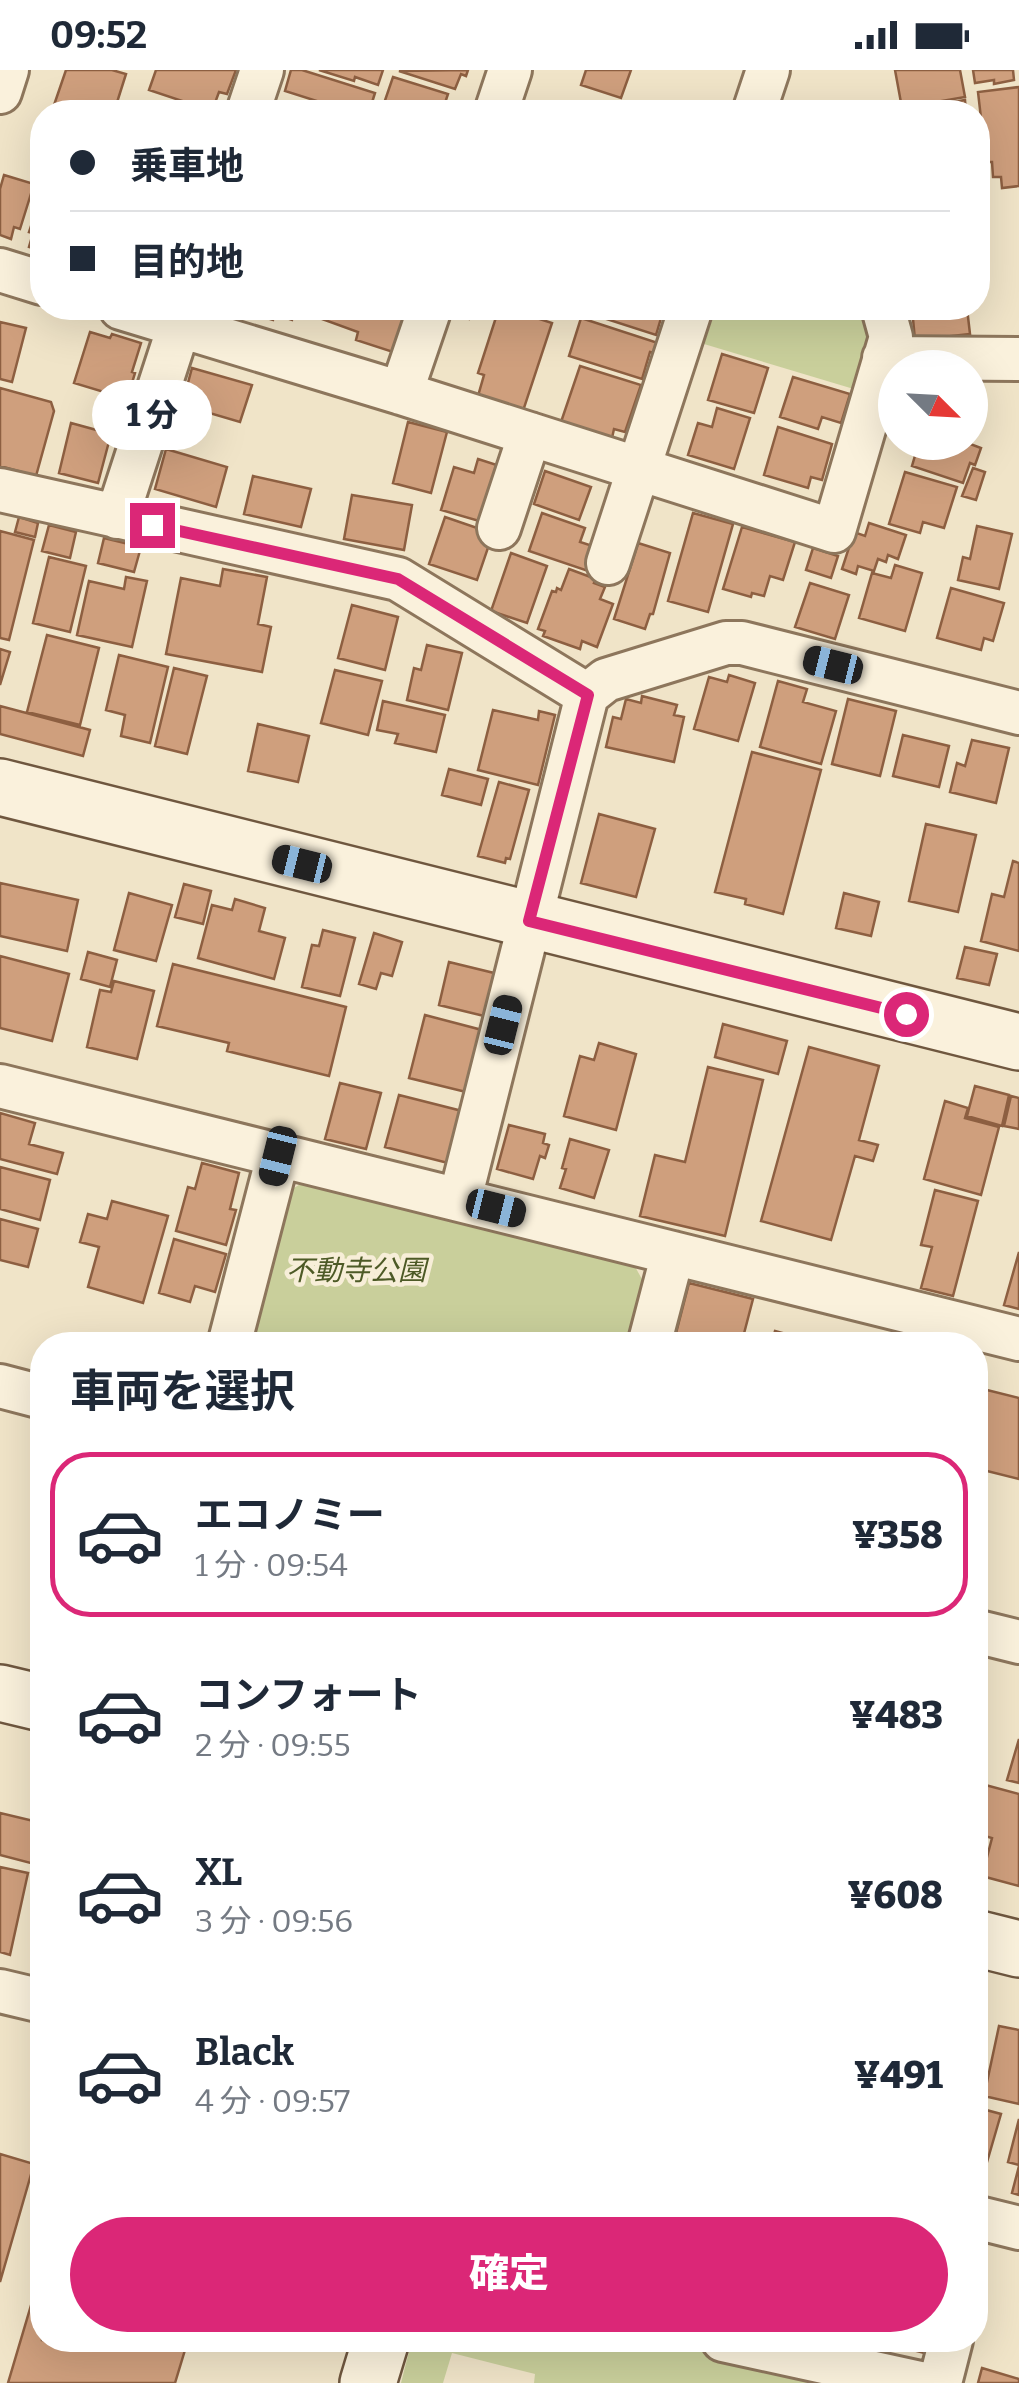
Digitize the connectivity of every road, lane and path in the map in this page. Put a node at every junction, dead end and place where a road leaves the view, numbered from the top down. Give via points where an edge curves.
1 (7, 70) edge
2 (262, 70) edge
3 (510, 70) edge
4 (768, 70) edge
5 (0, 92) edge
6 (252, 100) edge
7 (500, 100) edge
8 (758, 100) edge
9 (0, 270) edge
10 (30, 279) edge
11 (181, 320) edge
12 (193, 320) edge
13 (426, 320) edge
14 (687, 320) edge
15 (887, 320) edge
16 (887, 350) edge
17 (988, 359) edge
18 (1019, 359) edge
19 (878, 379) edge
20 (401, 393) junction
21 (530, 434) junction
22 (639, 469) junction
23 (0, 490) edge
24 (116, 517) junction
25 (498, 528) dead end
26 (608, 562) dead end
27 (588, 695) junction
28 (1019, 713) edge
29 (0, 787) edge
30 (529, 921) junction
31 (1019, 1042) edge
32 (0, 1086) edge
33 (278, 1156) junction
34 (460, 1199) junction
35 (673, 1252) junction
36 (232, 1332) edge
37 (652, 1332) edge
38 (988, 1332) edge
39 (988, 1332) edge
40 (1019, 1340) edge
41 (0, 1386) edge
42 (30, 1394) edge
43 (988, 1634) edge
44 (1019, 1642) edge
45 (0, 1692) edge
46 (30, 1700) edge
47 (988, 1941) edge
48 (1019, 1949) edge
49 (0, 1990) edge
50 (30, 1997) edge
51 (377, 2352) edge
52 (778, 2352) edge
53 (948, 2352) edge
54 (368, 2383) edge
55 (920, 2383) edge
56 (940, 2383) edge

1 - 5 street
2 - 6 street
3 - 7 street
4 - 8 street
9 - 10 street
11 - 24 street
12 - 20 street
13 - 20 street
14 - 22 street
15 - 16 street
17 - 18 street
19 - 22 street via 834,532
20 - 21 street
21 - 22 street
21 - 25 street
22 - 26 street
23 - 24 street
24 - 27 street via 398,579
27 - 28 street via 606,680 742,643
27 - 30 street
29 - 30 street
30 - 31 street
30 - 34 street
32 - 33 street
33 - 34 street
33 - 36 street
34 - 35 street
35 - 37 street
35 - 39 street
38 - 40 street
41 - 42 street
43 - 44 street
45 - 46 street
47 - 48 street
49 - 50 street
51 - 54 street
52 - 55 street
53 - 56 street

